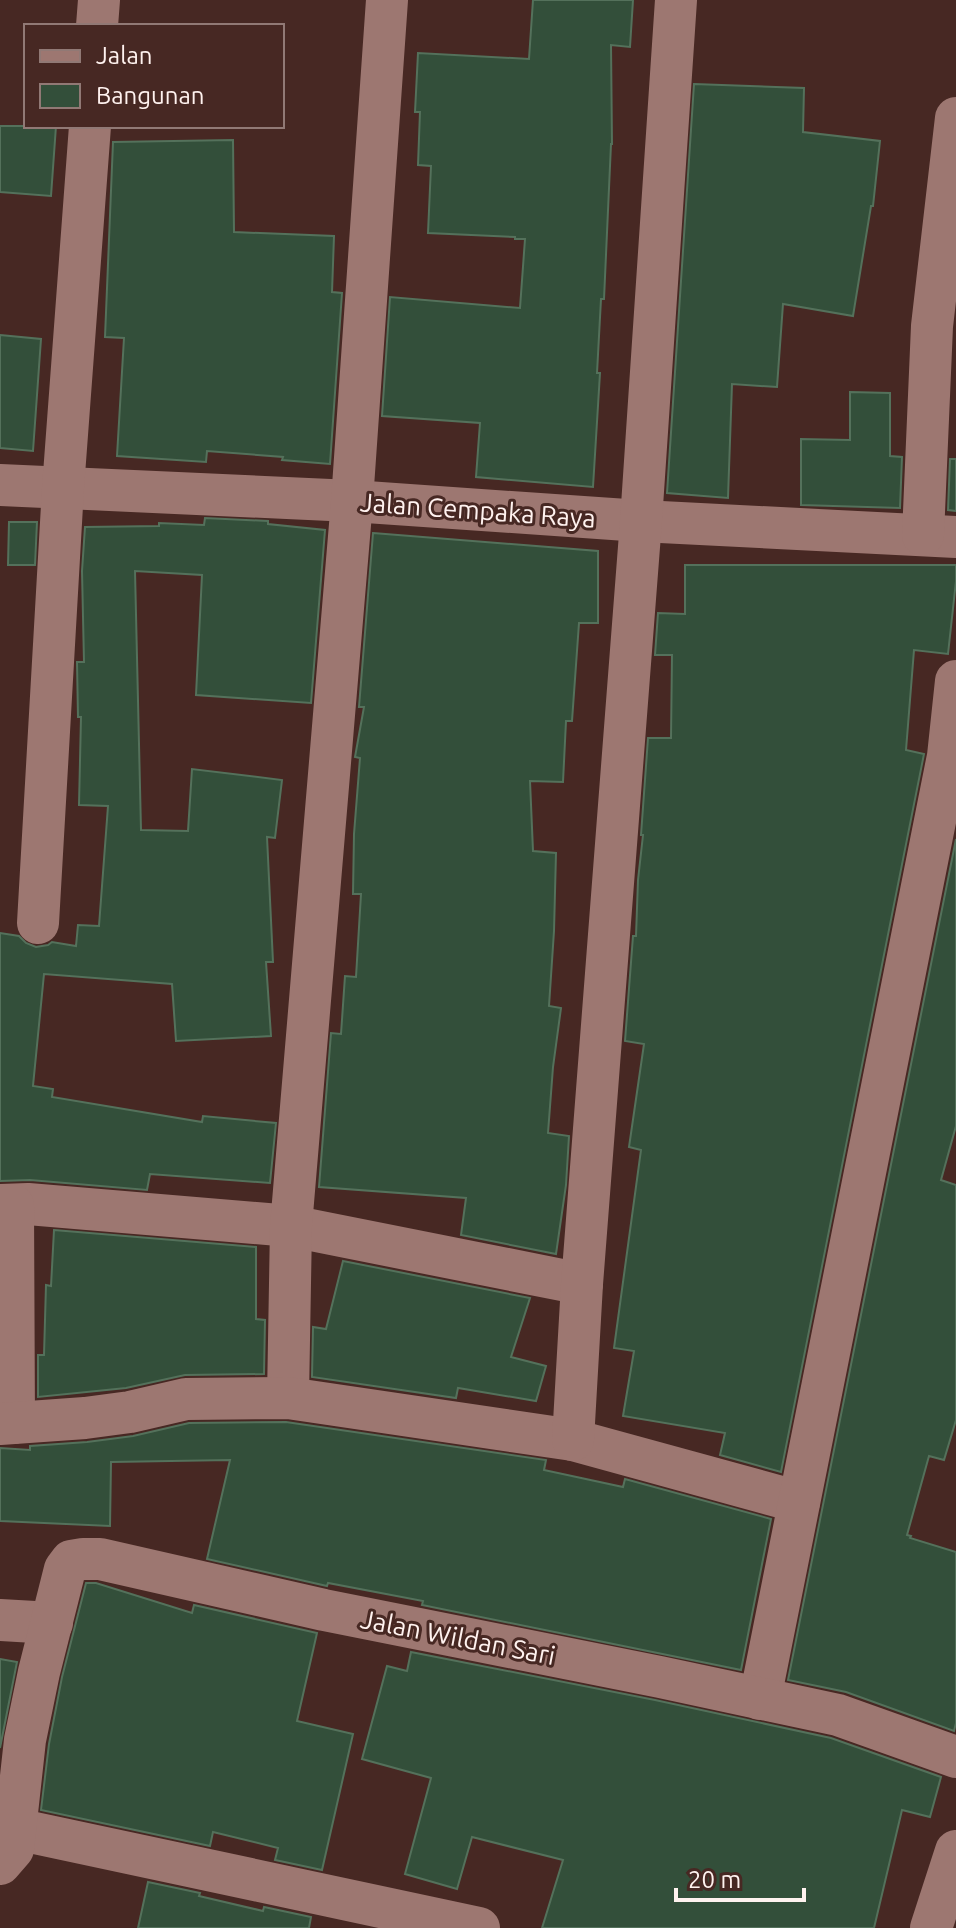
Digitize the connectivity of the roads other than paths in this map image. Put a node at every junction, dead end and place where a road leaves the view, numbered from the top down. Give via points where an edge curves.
1 (99, 0) edge
2 (387, 0) edge
3 (676, 0) edge
4 (97, 24) edge
5 (956, 118) edge
6 (90, 128) edge
7 (0, 485) edge
8 (63, 488) junction
9 (352, 501) junction
10 (641, 521) junction
11 (939, 536) edge
12 (956, 681) edge
13 (38, 923) dead end
14 (6, 1205) edge
15 (291, 1226) junction
16 (582, 1284) junction
17 (288, 1398) junction
18 (7, 1423) edge
19 (573, 1440) junction
20 (799, 1502) junction
21 (0, 1620) edge
22 (52, 1623) junction
23 (760, 1699) junction
24 (956, 1757) edge
25 (8, 1847) edge
26 (956, 1851) edge
27 (479, 1928) edge
28 (931, 1928) edge

1 - 4 street
2 - 9 street
3 - 10 street
5 - 11 street via 932,326
6 - 8 street
7 - 8 street, Jalan Cempaka Raya
8 - 9 street, Jalan Cempaka Raya
8 - 13 street
9 - 10 street, Jalan Cempaka Raya
9 - 15 street
10 - 11 street, Jalan Cempaka Raya
10 - 16 street
12 - 20 street via 948,756
14 - 15 street
14 - 18 street
15 - 16 street
15 - 17 street
16 - 19 street
17 - 18 street via 186,1399 130,1412
17 - 19 street
19 - 20 street
20 - 23 street
21 - 22 street
22 - 23 street, Jalan Wildan Sari via 65,1569 71,1561 100,1559
22 - 25 street, Jalan Wildan Sari
23 - 24 street, Jalan Wildan Sari via 838,1715
25 - 27 street
26 - 28 street

